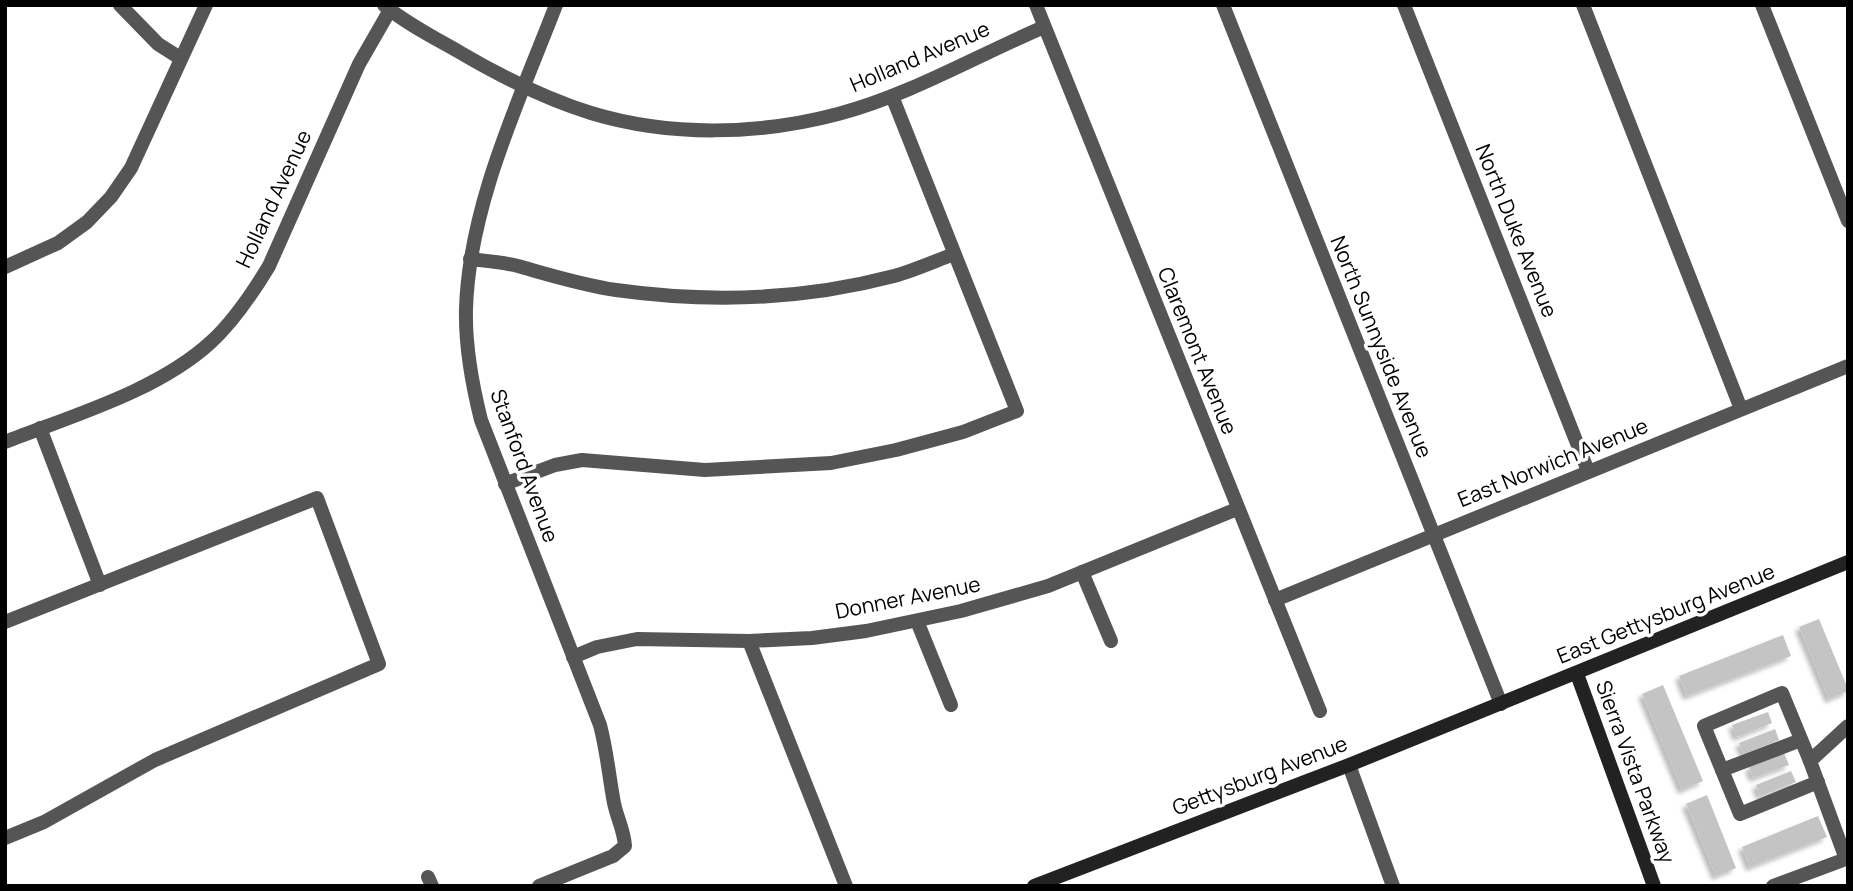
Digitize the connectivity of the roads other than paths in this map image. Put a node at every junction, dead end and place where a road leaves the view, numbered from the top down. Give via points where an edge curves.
1 (120, 5) edge
2 (206, 5) edge
3 (556, 5) edge
4 (1036, 5) edge
5 (1223, 5) edge
6 (1404, 5) edge
7 (1583, 5) edge
8 (1762, 5) edge
9 (387, 8) edge
10 (1044, 27) junction
11 (180, 58) junction
12 (524, 88) junction
13 (892, 96) junction
14 (1848, 221) edge
15 (954, 254) junction
16 (470, 258) junction
17 (5, 267) edge
18 (1848, 366) edge
19 (1741, 409) junction
20 (40, 428) junction
21 (5, 442) edge
22 (1588, 471) junction
23 (505, 484) junction
24 (1237, 509) junction
25 (1432, 535) junction
26 (1848, 562) edge
27 (1082, 572) junction
28 (100, 585) junction
29 (1275, 600) junction
30 (916, 621) junction
31 (5, 622) edge
32 (748, 641) junction
33 (1111, 641) dead end
34 (573, 657) junction
35 (1577, 674) junction
36 (1501, 704) junction
37 (951, 705) dead end
38 (1320, 711) dead end
39 (1848, 726) edge
40 (1801, 740) junction
41 (1810, 761) junction
42 (1349, 765) junction
43 (1722, 770) junction
44 (1818, 782) junction
45 (5, 838) edge
46 (539, 886) edge
47 (846, 886) edge
48 (1034, 886) edge
49 (1393, 886) edge
50 (1654, 886) edge
51 (1773, 886) edge

1 - 11 street via 158,44
2 - 11 street
3 - 12 street, Stanford Avenue
4 - 10 street, Claremont Avenue
5 - 25 street, North Sunnyside Avenue
6 - 22 street, North Duke Avenue
7 - 19 street
8 - 14 street
9 - 12 street
9 - 20 street, Holland Avenue via 269,266 232,320 211,342 160,378
10 - 13 street, Holland Avenue
10 - 24 street, Claremont Avenue
11 - 17 street via 131,168 110,197 58,243
12 - 13 street, Holland Avenue via 592,114 664,128 727,131 784,126
12 - 16 street, Stanford Avenue via 479,217
13 - 15 street
15 - 16 street via 897,275 772,298 614,290
15 - 23 street via 1017,411 963,432 831,463 705,471 582,460
16 - 23 street, Stanford Avenue via 466,309 470,371 481,420
18 - 19 street, East Norwich Avenue
19 - 22 street, East Norwich Avenue
20 - 21 street, Holland Avenue
20 - 28 street
22 - 25 street, East Norwich Avenue
23 - 34 street, Stanford Avenue
24 - 27 street, Donner Avenue
24 - 29 street, Claremont Avenue
25 - 29 street, East Norwich Avenue
25 - 36 street, North Sunnyside Avenue
26 - 35 street, East Gettysburg Avenue
27 - 30 street, Donner Avenue via 1003,600
27 - 33 street
28 - 31 street
28 - 45 street via 317,498 379,664 155,760 44,822
29 - 38 street, Claremont Avenue
30 - 32 street, Donner Avenue via 812,638
30 - 37 street
32 - 34 street, Donner Avenue via 637,639
32 - 47 street
34 - 46 street, Stanford Avenue via 600,725 625,846 613,856
35 - 36 street, East Gettysburg Avenue
35 - 50 street, Sierra Vista Parkway
36 - 42 street, Gettysburg Avenue
39 - 41 street
40 - 41 street
40 - 43 street
40 - 43 street via 1782,693 1704,726
41 - 44 street
42 - 48 street, Gettysburg Avenue
42 - 49 street
43 - 44 street via 1740,814
44 - 51 street via 1846,859

